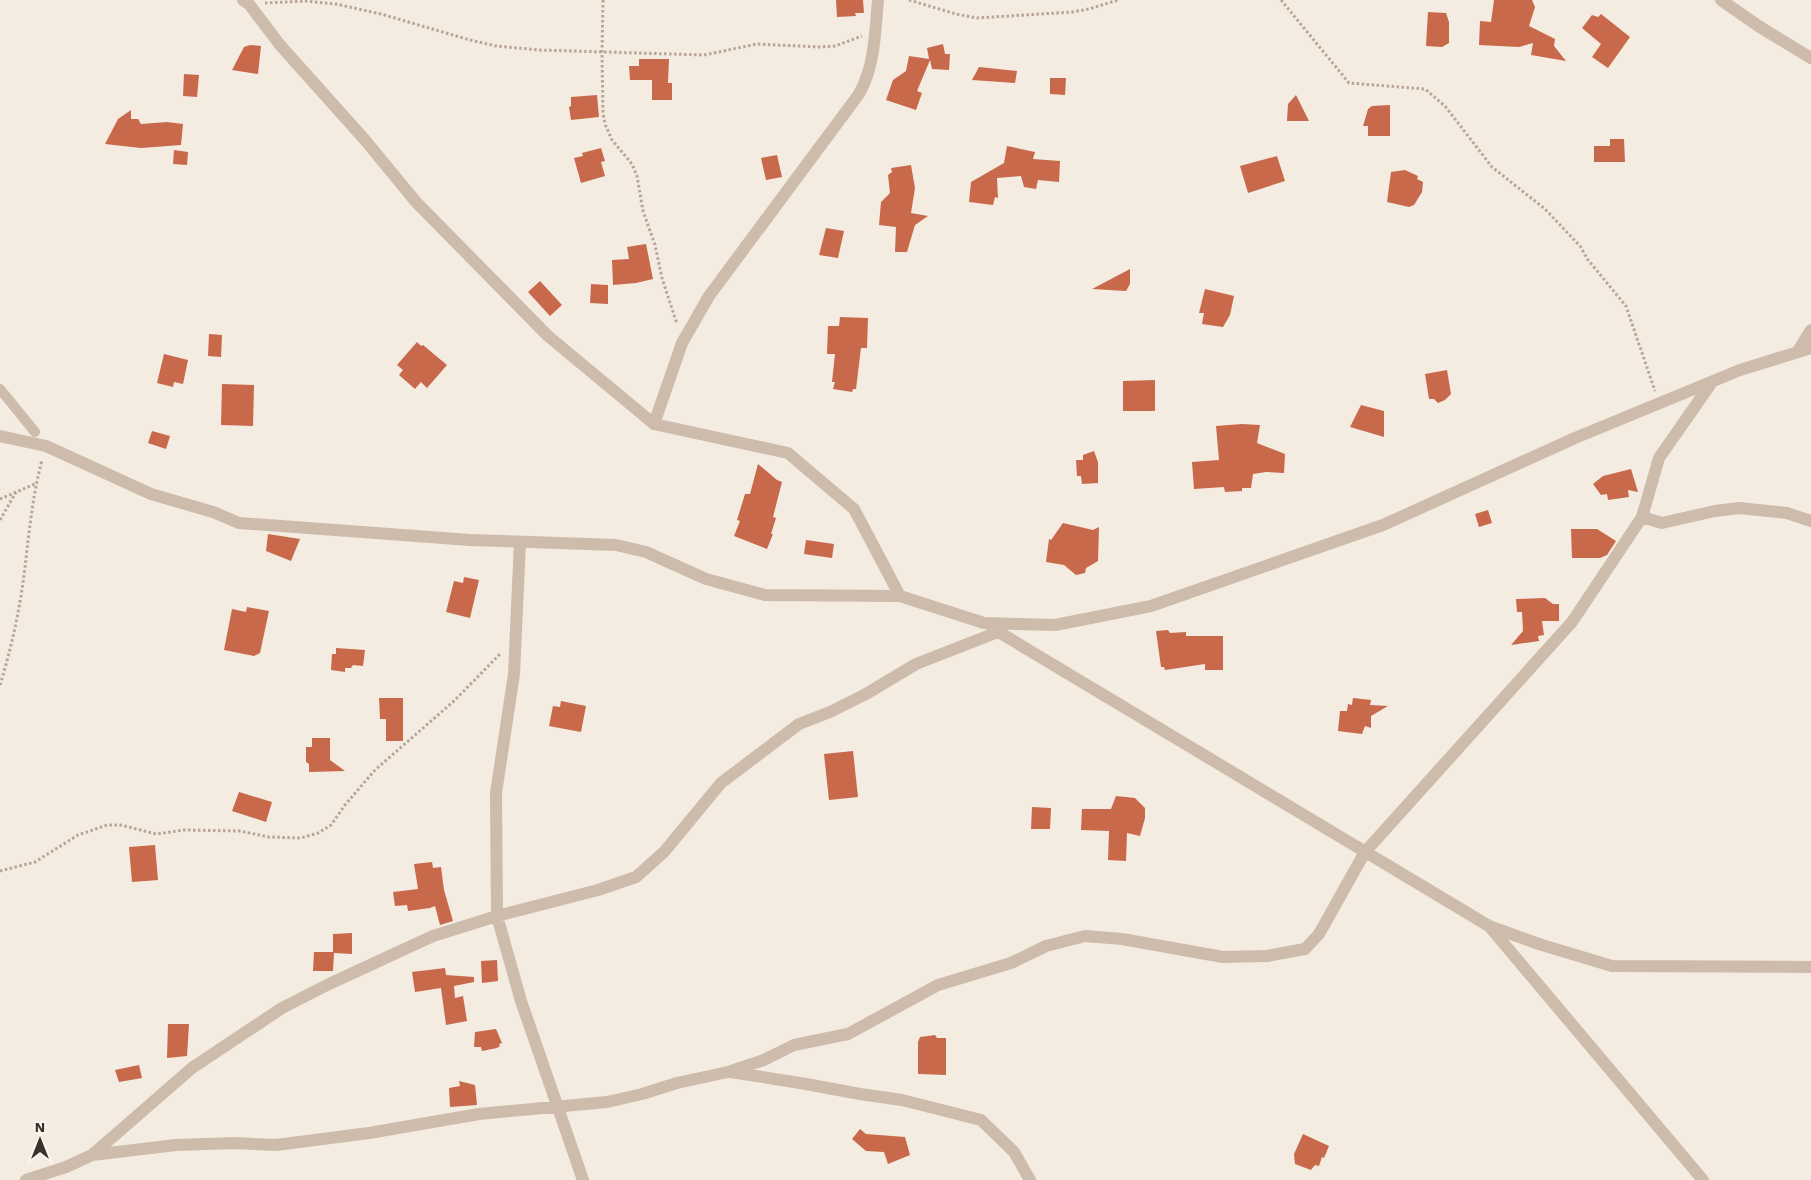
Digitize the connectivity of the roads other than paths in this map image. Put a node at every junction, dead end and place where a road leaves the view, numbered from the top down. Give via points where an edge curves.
1 (878, 0) edge
2 (1720, 0) edge
3 (246, 2) edge
4 (1811, 58) edge
5 (1811, 330) edge
6 (1811, 348) edge
7 (1798, 351) junction
8 (1712, 382) junction
9 (0, 390) edge
10 (654, 424) junction
11 (35, 432) dead end
12 (0, 436) edge
13 (1642, 517) junction
14 (1811, 521) edge
15 (520, 542) junction
16 (900, 596) junction
17 (984, 623) junction
18 (998, 632) junction
19 (1365, 852) junction
20 (497, 916) junction
21 (1489, 926) junction
22 (1811, 967) edge
23 (728, 1072) junction
24 (557, 1106) junction
25 (92, 1155) junction
26 (26, 1180) edge
27 (583, 1180) edge
28 (1030, 1180) edge
29 (1703, 1180) edge

1 - 10 street via 871,66 866,82 709,296 682,343
2 - 4 street
3 - 10 street via 416,202 548,336
5 - 7 street
6 - 7 street
7 - 8 street
8 - 13 street via 1659,458
8 - 17 street via 1576,438 1382,526 1151,606 1055,625
9 - 11 street
10 - 16 street via 788,453 854,509
12 - 15 street via 46,446 151,494 239,523
13 - 14 street via 1662,523 1740,508 1787,512
13 - 19 street via 1572,622
15 - 16 street via 616,545 646,552 706,579 766,595
15 - 20 street via 514,674 496,793
16 - 17 street
17 - 18 street
18 - 19 street
18 - 20 street via 916,664 866,694 799,724 721,783 664,852 636,877
19 - 21 street
19 - 23 street via 1319,934 1304,949 1267,956 1223,957 1086,936 1046,946 1011,963 938,985 848,1034 794,1046
20 - 24 street via 521,1001
20 - 25 street via 433,936 282,1008 192,1068
21 - 22 street via 1612,966
21 - 29 street
23 - 24 street via 607,1102
23 - 28 street via 902,1100 981,1120 1014,1152
24 - 25 street via 479,1114 284,1144 176,1146
24 - 27 street
25 - 26 street

